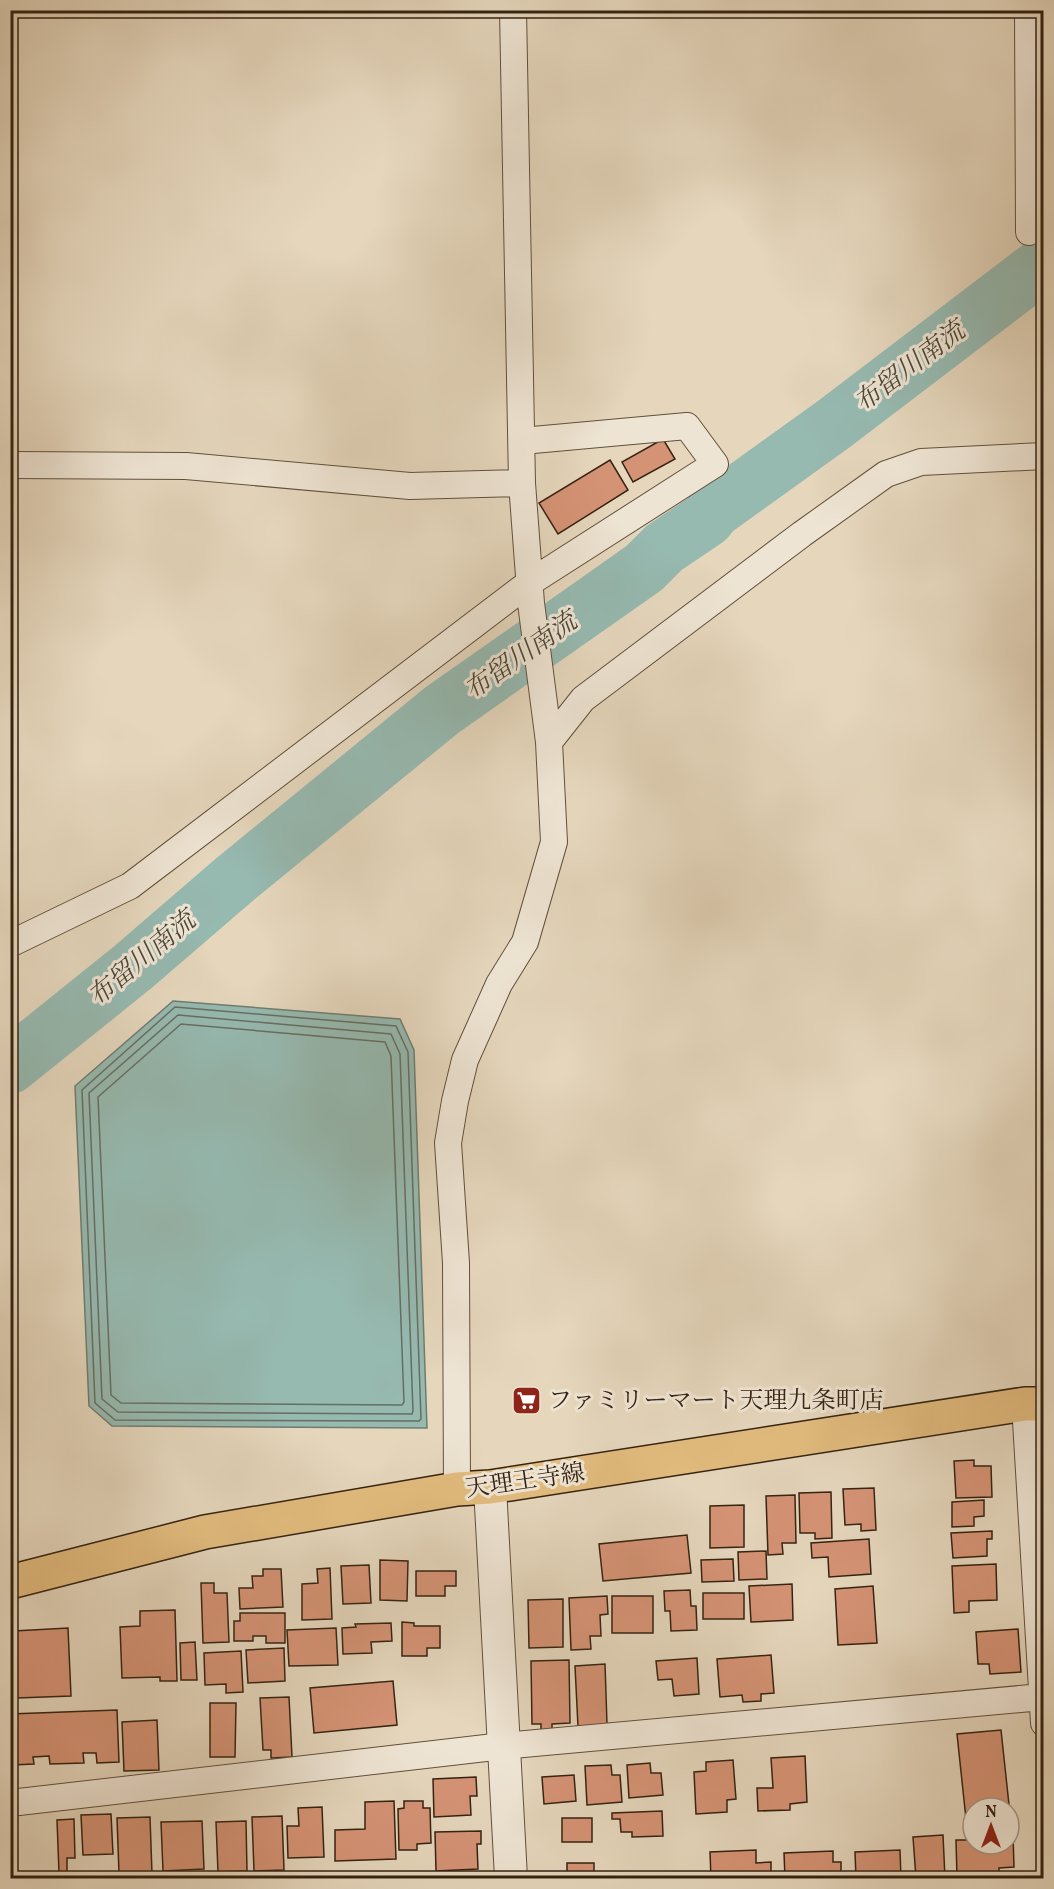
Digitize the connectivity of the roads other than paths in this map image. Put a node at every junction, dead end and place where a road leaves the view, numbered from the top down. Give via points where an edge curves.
1 (513, 10) edge
2 (1028, 10) edge
3 (1029, 232) dead end
4 (522, 441) junction
5 (1044, 456) edge
6 (10, 465) edge
7 (522, 483) junction
8 (530, 593) junction
9 (549, 742) junction
10 (10, 944) edge
11 (1034, 1404) edge
12 (490, 1487) junction
13 (457, 1489) junction
14 (10, 1582) edge
15 (1042, 1697) edge
16 (1044, 1723) edge
17 (503, 1746) junction
18 (10, 1803) edge
19 (511, 1878) edge

1 - 4 street
2 - 3 street
4 - 7 street
4 - 8 street via 687,426 715,464
5 - 9 street via 921,462 886,474 583,699
6 - 7 street via 186,465 410,486
7 - 8 street
8 - 9 street
8 - 10 street via 130,886
9 - 13 street via 554,842 525,942 499,984 465,1060 448,1143 456,1263
11 - 12 main road, 天理王寺線
11 - 15 street
12 - 13 main road, 天理王寺線
12 - 17 street
13 - 14 main road, 天理王寺線 via 205,1532
15 - 16 street
15 - 17 street
17 - 18 street
17 - 19 street

